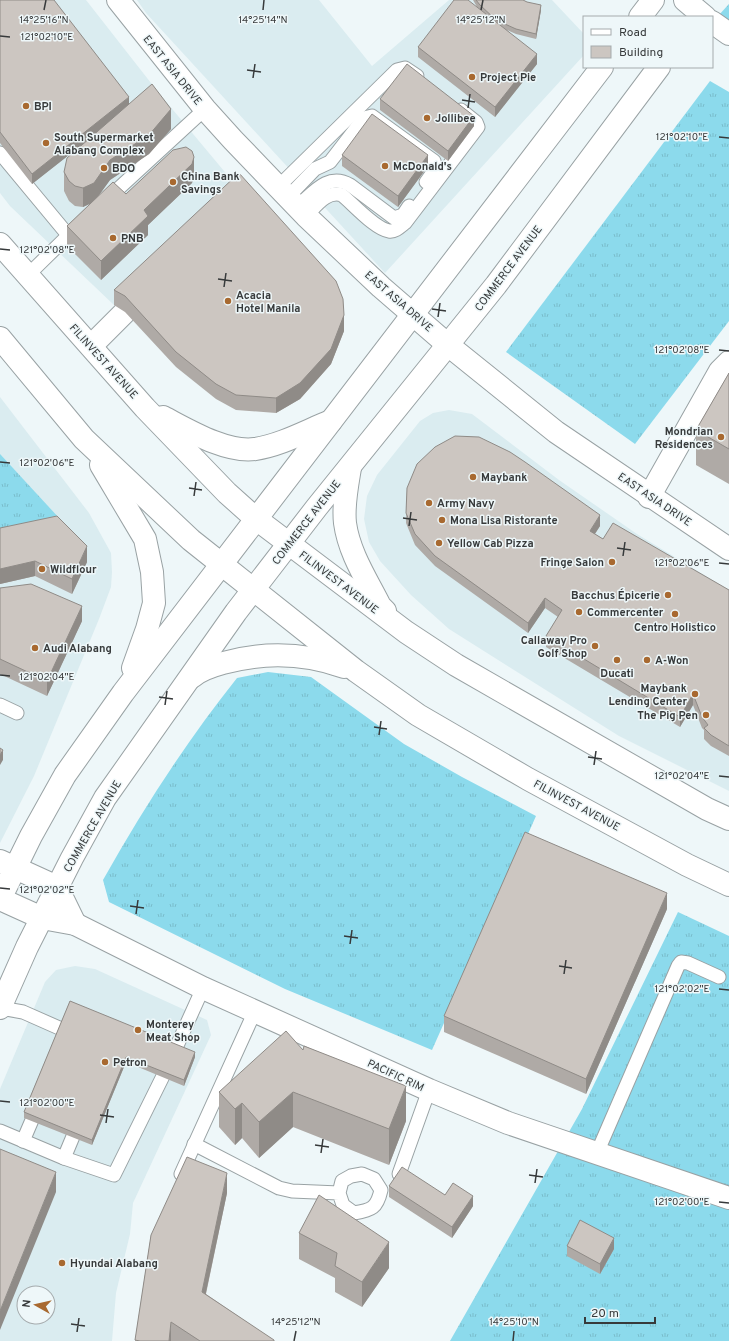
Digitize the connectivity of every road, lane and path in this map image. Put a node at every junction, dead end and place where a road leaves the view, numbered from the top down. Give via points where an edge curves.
1 (118, 0) edge
2 (653, 0) edge
3 (641, 16) edge
4 (713, 21) edge
5 (729, 34) edge
6 (601, 68) edge
7 (659, 68) edge
8 (427, 84) edge
9 (452, 103) edge
10 (205, 109) junction
11 (0, 153) edge
12 (249, 190) edge
13 (287, 196) junction
14 (68, 235) junction
15 (0, 244) edge
16 (27, 276) junction
17 (159, 278) edge
18 (412, 314) junction
19 (0, 338) edge
20 (448, 345) junction
21 (91, 346) junction
22 (729, 362) edge
23 (145, 408) junction
24 (332, 420) junction
25 (84, 439) junction
26 (350, 468) junction
27 (650, 496) junction
28 (255, 518) junction
29 (288, 544) junction
30 (729, 549) edge
31 (222, 564) junction
32 (253, 590) junction
33 (406, 632) junction
34 (356, 671) junction
35 (185, 685) junction
36 (123, 693) junction
37 (0, 706) edge
38 (17, 713) dead end
39 (729, 819) edge
40 (7, 865) edge
41 (729, 885) edge
42 (57, 887) junction
43 (0, 899) edge
44 (42, 918) junction
45 (75, 924) junction
46 (719, 977) dead end
47 (203, 988) junction
48 (0, 1008) edge
49 (255, 1011) junction
50 (68, 1032) junction
51 (89, 1041) edge
52 (62, 1046) edge
53 (152, 1065) edge
54 (166, 1070) junction
55 (429, 1090) junction
56 (41, 1097) edge
57 (85, 1108) edge
58 (0, 1131) edge
59 (23, 1141) junction
60 (194, 1144) junction
61 (597, 1153) junction
62 (64, 1158) junction
63 (399, 1174) edge
64 (176, 1186) edge
65 (339, 1193) dead end
66 (729, 1198) edge

1 - 10 main road, EAST ASIA DRIVE
2 - 3 main road
4 - 5 main road
6 - 18 main road
7 - 20 main road, COMMERCE AVENUE
8 - 13 lane via 405,68 397,70
9 - 13 lane via 476,122 478,127 397,230 389,231 376,224 337,193 327,196
10 - 13 main road, EAST ASIA DRIVE
10 - 14 lane
11 - 14 lane
12 - 13 main road
13 - 13 lane via 328,182 344,182 390,216 399,217 434,172 436,164 376,117 368,116 330,162 315,169
13 - 18 main road, EAST ASIA DRIVE
14 - 16 lane
15 - 16 main road, FILINVEST AVENUE
16 - 21 main road, FILINVEST AVENUE
17 - 21 main road
18 - 20 main road, EAST ASIA DRIVE
18 - 24 main road
19 - 25 main road, FILINVEST AVENUE
20 - 26 main road, COMMERCE AVENUE
20 - 27 main road, EAST ASIA DRIVE via 556,432
21 - 23 main road, FILINVEST AVENUE
22 - 27 main road via 720,371
23 - 24 main road via 216,442 254,449 274,444
23 - 28 main road, FILINVEST AVENUE via 227,493
24 - 28 main road
25 - 31 main road, FILINVEST AVENUE via 191,540
25 - 36 main road via 145,539 152,572 154,603
26 - 29 main road, COMMERCE AVENUE
26 - 33 main road via 345,524 356,560 380,606
27 - 30 main road, EAST ASIA DRIVE
28 - 29 main road, FILINVEST AVENUE
28 - 31 main road
29 - 32 main road, COMMERCE AVENUE
29 - 33 main road, FILINVEST AVENUE
31 - 32 main road, FILINVEST AVENUE
31 - 36 main road
32 - 34 main road, FILINVEST AVENUE
32 - 35 main road, COMMERCE AVENUE
33 - 39 main road, FILINVEST AVENUE via 456,665 707,809
34 - 35 main road via 333,662 309,657 260,656 217,665 197,673
34 - 41 main road, FILINVEST AVENUE via 418,715 522,775
35 - 42 main road, COMMERCE AVENUE via 105,798
36 - 40 main road via 65,775
37 - 38 lane
40 - 42 main road
40 - 43 main road
42 - 44 main road, COMMERCE AVENUE
42 - 45 main road
43 - 44 main road, PACIFIC RIM
44 - 45 main road, PACIFIC RIM
44 - 48 main road, COMMERCE AVENUE
45 - 47 main road, PACIFIC RIM
46 - 61 lane via 688,963 681,962 678,966
47 - 49 main road, PACIFIC RIM
47 - 54 lane
48 - 50 lane via 23,1012
49 - 55 main road, PACIFIC RIM
49 - 60 lane
50 - 51 lane
50 - 52 lane
53 - 54 lane
54 - 62 lane via 114,1175
55 - 61 main road, PACIFIC RIM via 508,1123
55 - 63 lane
56 - 59 lane
57 - 62 lane
58 - 59 lane
59 - 62 lane
60 - 64 lane
60 - 65 lane via 279,1188
61 - 66 main road, PACIFIC RIM

